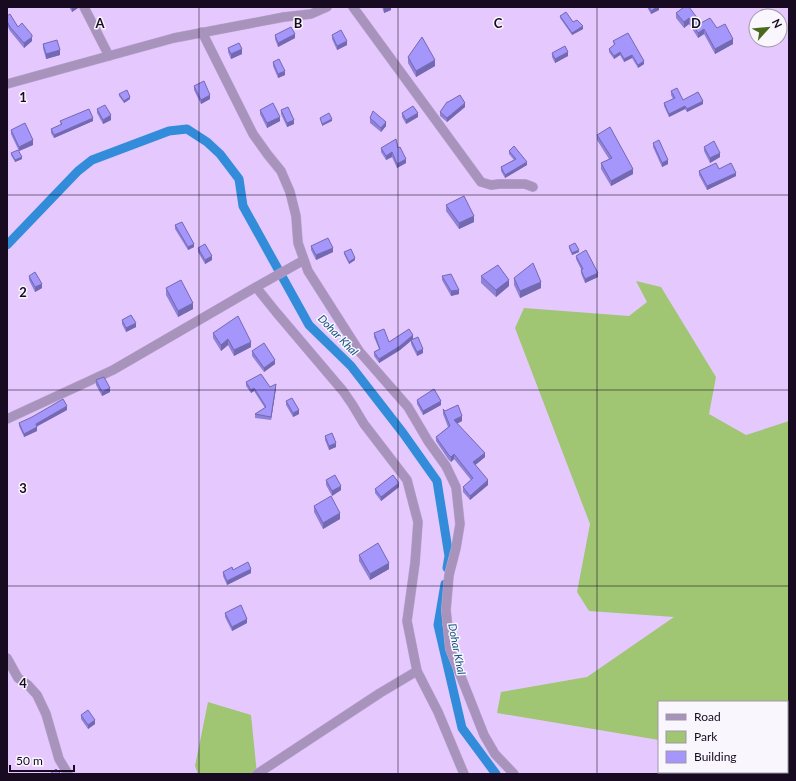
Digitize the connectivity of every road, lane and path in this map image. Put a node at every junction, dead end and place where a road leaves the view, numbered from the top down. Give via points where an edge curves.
1 (84, 7) edge
2 (327, 7) edge
3 (353, 7) edge
4 (202, 32) junction
5 (109, 56) junction
6 (7, 84) edge
7 (532, 187) dead end
8 (304, 260) junction
9 (256, 287) junction
10 (7, 419) edge
11 (7, 658) edge
12 (417, 671) junction
13 (68, 774) edge
14 (257, 774) edge
15 (464, 774) edge
16 (514, 774) edge

1 - 5 street
2 - 4 street via 311,14
3 - 7 street via 481,182 491,185 525,184
4 - 5 street
4 - 8 street via 253,134 281,171 290,192 296,216 298,243
5 - 6 street
8 - 9 street
8 - 16 street via 321,293 359,351 408,407 446,466 456,487 460,524 449,575 446,610 450,649 484,735 494,754
9 - 10 street via 113,370
9 - 12 street via 343,391 364,424 407,480 418,522 407,621
11 - 13 street via 18,678 37,695 46,714 59,759
12 - 14 street
12 - 15 street via 438,712

